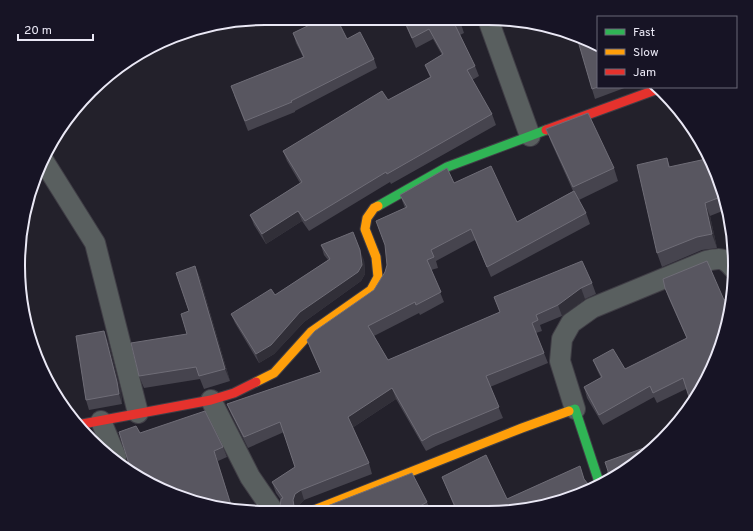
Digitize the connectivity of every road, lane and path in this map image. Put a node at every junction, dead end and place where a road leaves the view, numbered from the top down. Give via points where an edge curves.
1 (490, 25) edge
2 (653, 91) edge
3 (530, 136) junction
4 (47, 166) edge
5 (728, 263) edge
6 (211, 400) junction
7 (575, 409) junction
8 (138, 413) junction
9 (101, 421) junction
10 (85, 424) edge
11 (114, 452) edge
12 (598, 479) edge
13 (270, 506) edge
14 (324, 506) edge

1 - 3 street
2 - 3 street
3 - 6 street via 447,167 374,208 367,218 365,229 376,257 378,277 371,290 311,332 274,373 234,393
4 - 8 street via 95,243
5 - 7 street via 718,258 706,261 592,308 571,323 562,339 560,361
6 - 8 street
6 - 13 street via 250,476
7 - 12 street
7 - 14 street
8 - 9 street
9 - 10 street
9 - 11 street

